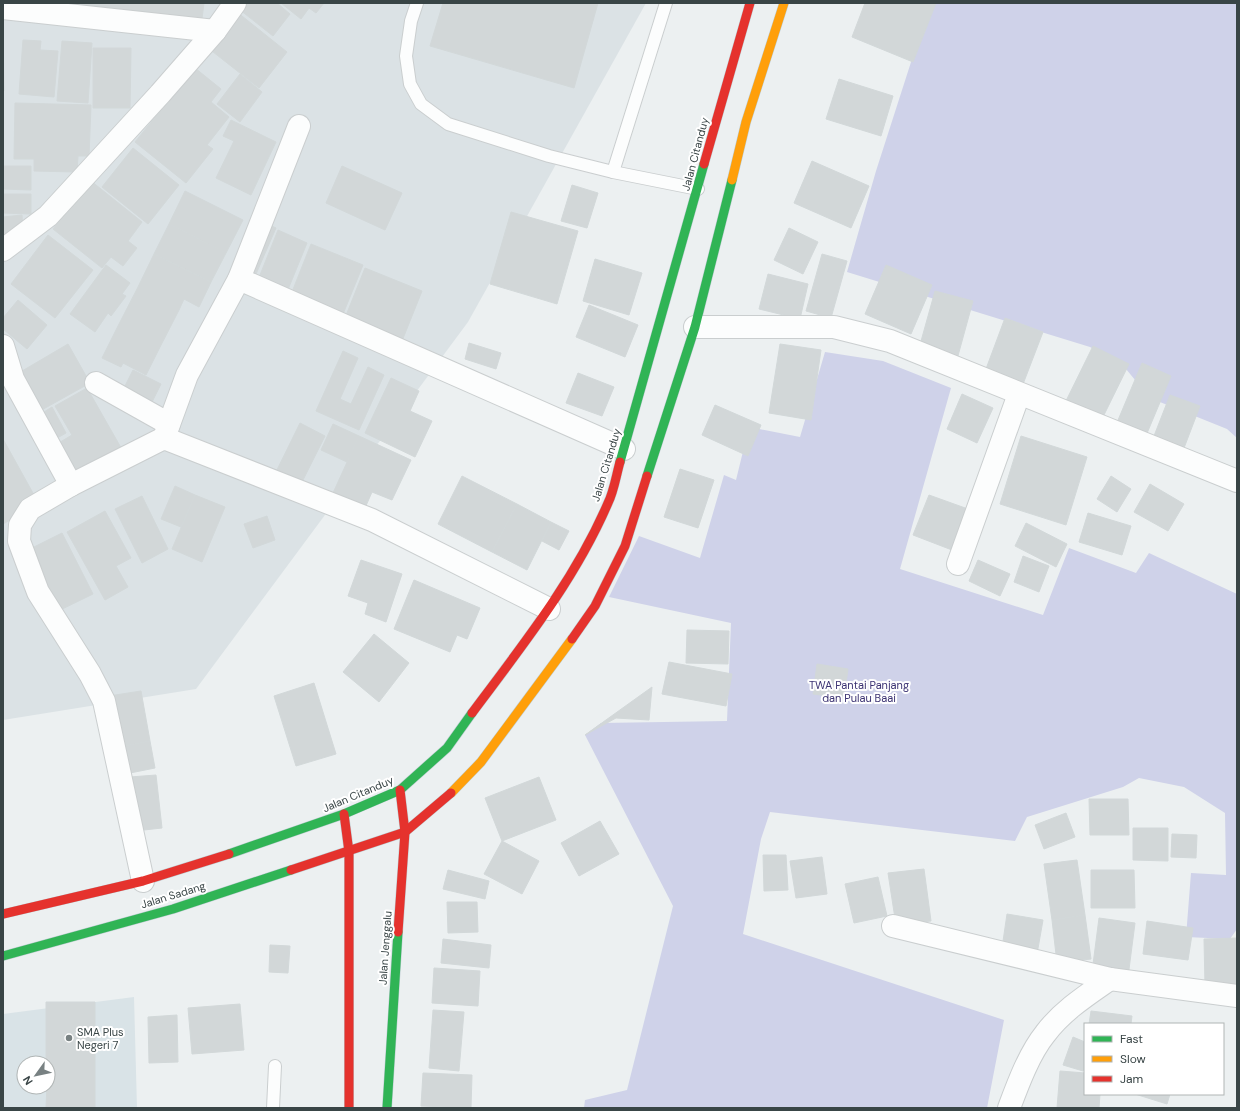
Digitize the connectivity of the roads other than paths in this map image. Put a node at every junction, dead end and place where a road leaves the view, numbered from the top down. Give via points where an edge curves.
1 (236, 3) edge
2 (417, 3) edge
3 (666, 3) edge
4 (750, 3) edge
5 (784, 3) edge
6 (3, 8) edge
7 (215, 31) junction
8 (300, 126) dead end
9 (613, 172) junction
10 (698, 189) junction
11 (3, 250) edge
12 (239, 279) junction
13 (696, 327) junction
14 (3, 346) edge
15 (96, 383) dead end
16 (1019, 394) junction
17 (167, 431) junction
18 (624, 449) junction
19 (1237, 481) edge
20 (70, 485) junction
21 (958, 564) dead end
22 (549, 609) junction
23 (400, 790) junction
24 (344, 814) junction
25 (404, 832) junction
26 (349, 852) junction
27 (143, 881) junction
28 (3, 914) edge
29 (893, 926) dead end
30 (3, 956) edge
31 (1110, 979) junction
32 (1237, 996) edge
33 (275, 1066) dead end
34 (273, 1108) edge
35 (349, 1108) edge
36 (387, 1108) edge
37 (1009, 1108) edge

1 - 7 street
2 - 9 lane via 411,21 406,56 410,84 421,104 448,124 549,156
3 - 9 lane
4 - 10 main road, Jalan Citanduy
5 - 13 main road via 746,122
6 - 7 street
7 - 11 street via 48,216
8 - 12 street
9 - 10 lane
10 - 18 main road, Jalan Citanduy
12 - 17 street via 187,375
12 - 18 street
13 - 16 street via 834,327 890,340
13 - 25 main road via 624,546 595,606 550,671 481,762 446,798
14 - 20 street via 14,379
15 - 17 street
16 - 19 street
16 - 21 street
17 - 20 street
17 - 22 street via 372,520
18 - 22 main road, Jalan Citanduy via 609,502 588,545
20 - 27 street via 30,509 20,525 19,541 38,592 90,674 104,701
22 - 23 main road, Jalan Citanduy via 448,748
23 - 24 main road, Jalan Citanduy
23 - 25 main road, Jalan Jenggalu
24 - 26 main road
24 - 27 main road, Jalan Citanduy via 270,841
25 - 26 main road
25 - 36 main road, Jalan Jenggalu
26 - 30 main road, Jalan Sadang via 173,909
26 - 35 main road
27 - 28 main road, Jalan Citanduy
29 - 31 street
31 - 32 street
31 - 37 street via 1074,1004 1045,1034 1021,1078
33 - 34 lane

